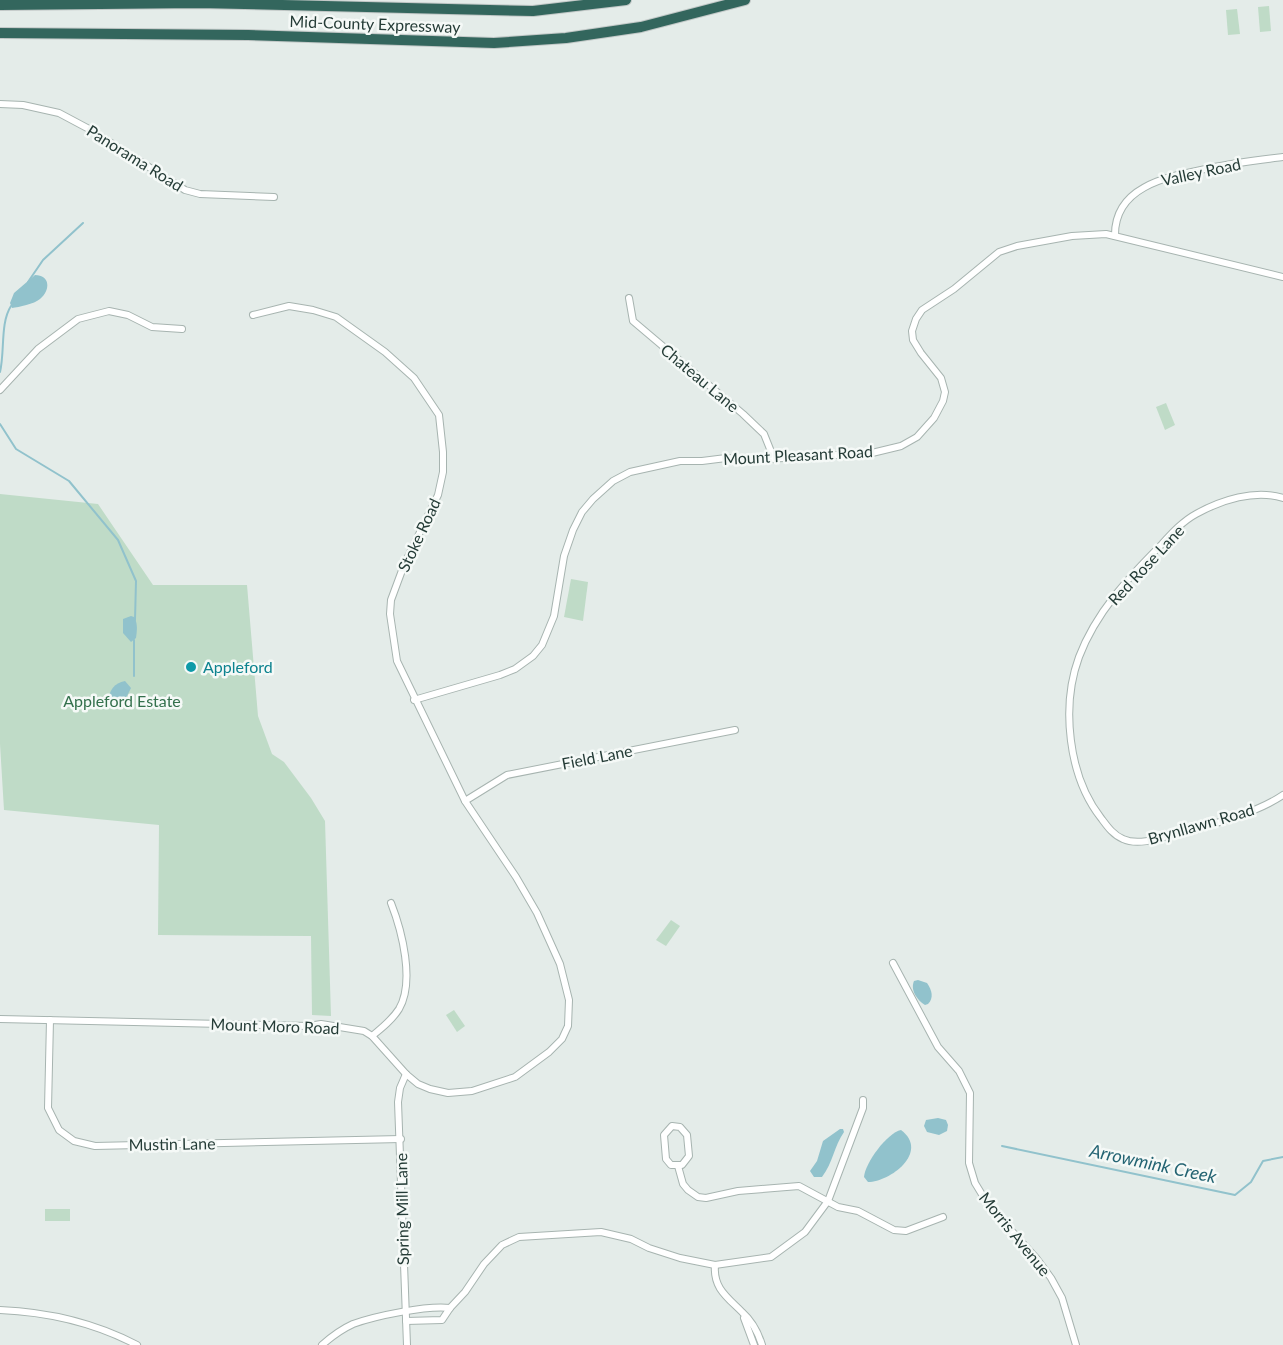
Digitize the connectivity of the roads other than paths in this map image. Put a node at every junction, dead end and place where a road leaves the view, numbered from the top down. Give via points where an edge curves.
1 (373, 0) edge
2 (626, 0) edge
3 (745, 0) edge
4 (231, 4) junction
5 (0, 5) edge
6 (0, 33) edge
7 (0, 104) edge
8 (1283, 157) edge
9 (274, 197) dead end
10 (1115, 236) junction
11 (1283, 277) edge
12 (629, 298) dead end
13 (253, 315) dead end
14 (182, 329) dead end
15 (0, 390) edge
16 (774, 459) junction
17 (1283, 498) edge
18 (414, 700) junction
19 (735, 730) dead end
20 (1079, 775) joint
21 (1283, 795) edge
22 (465, 801) junction
23 (391, 903) dead end
24 (893, 963) dead end
25 (0, 1019) edge
26 (50, 1020) junction
27 (372, 1036) junction
28 (406, 1074) junction
29 (863, 1100) dead end
30 (401, 1139) junction
31 (678, 1166) junction
32 (828, 1201) junction
33 (943, 1217) dead end
34 (715, 1264) junction
35 (450, 1308) junction
36 (0, 1310) edge
37 (405, 1312) junction
38 (742, 1312) junction
39 (406, 1321) junction
40 (137, 1345) edge
41 (322, 1345) edge
42 (407, 1345) edge
43 (754, 1345) edge
44 (762, 1345) edge
45 (1076, 1345) edge

1 - 4 highway
2 - 4 highway, Mid-County Expressway via 533,11
3 - 6 highway, Mid-County Expressway via 641,27 494,43 248,35
4 - 5 highway, Mid-County Expressway
7 - 9 street, Panorama Road via 59,113 200,195
8 - 10 street, Valley Road via 1183,173 1150,183 1122,210 1115,223
10 - 11 street, Mount Pleasant Road
10 - 16 street, Mount Pleasant Road via 1072,236 999,252 922,310 912,331 913,340 941,378 945,392 934,418 917,437 901,446 872,453
12 - 16 street, Chateau Lane via 633,321 744,414 764,434
13 - 18 street, Stoke Road via 289,306 336,317 414,378 439,415 443,452 438,495 391,600 397,661
14 - 15 street via 152,327 109,310 78,320 39,349
16 - 18 street, Mount Pleasant Road via 680,460 630,472 613,482 582,512 573,530 564,556 554,616 533,656 500,675
17 - 20 street, Red Rose Lane via 1249,495 1195,514 1112,598 1086,642 1074,675 1071,723
18 - 22 street
19 - 22 street, Field Lane via 507,775
20 - 21 street, Brynllawn Road via 1086,795 1111,831 1124,840 1138,842 1193,830 1269,805
22 - 28 street via 537,913 564,977 569,1000 568,1026 549,1052 515,1077 487,1087 448,1093 418,1084
23 - 27 street via 401,937 406,989 399,1010
24 - 45 street, Morris Avenue via 938,1047 959,1071 970,1093 969,1163 975,1183 989,1206 1051,1278 1062,1298
25 - 26 street, Mount Moro Road
26 - 27 street, Mount Moro Road via 321,1024 364,1031
26 - 30 street, Mustin Lane via 48,1108 59,1130 74,1141 95,1146
27 - 28 street
28 - 30 street, Spring Mill Lane via 400,1088
29 - 32 street
30 - 37 street, Spring Mill Lane
31 - 31 street via 686,1163 689,1156 686,1132 676,1126 668,1128 664,1138 666,1159
31 - 32 street via 683,1184 698,1197 799,1186
32 - 33 street via 894,1230 906,1231
32 - 34 street via 805,1232 771,1257
34 - 35 street via 680,1258 601,1232 519,1237 496,1251
34 - 38 street via 715,1282
35 - 37 street
35 - 39 street via 442,1320
36 - 40 street via 78,1322
37 - 39 street, Spring Mill Lane
37 - 41 street via 353,1325
38 - 43 street
38 - 44 street via 756,1328
39 - 42 street, Spring Mill Lane

